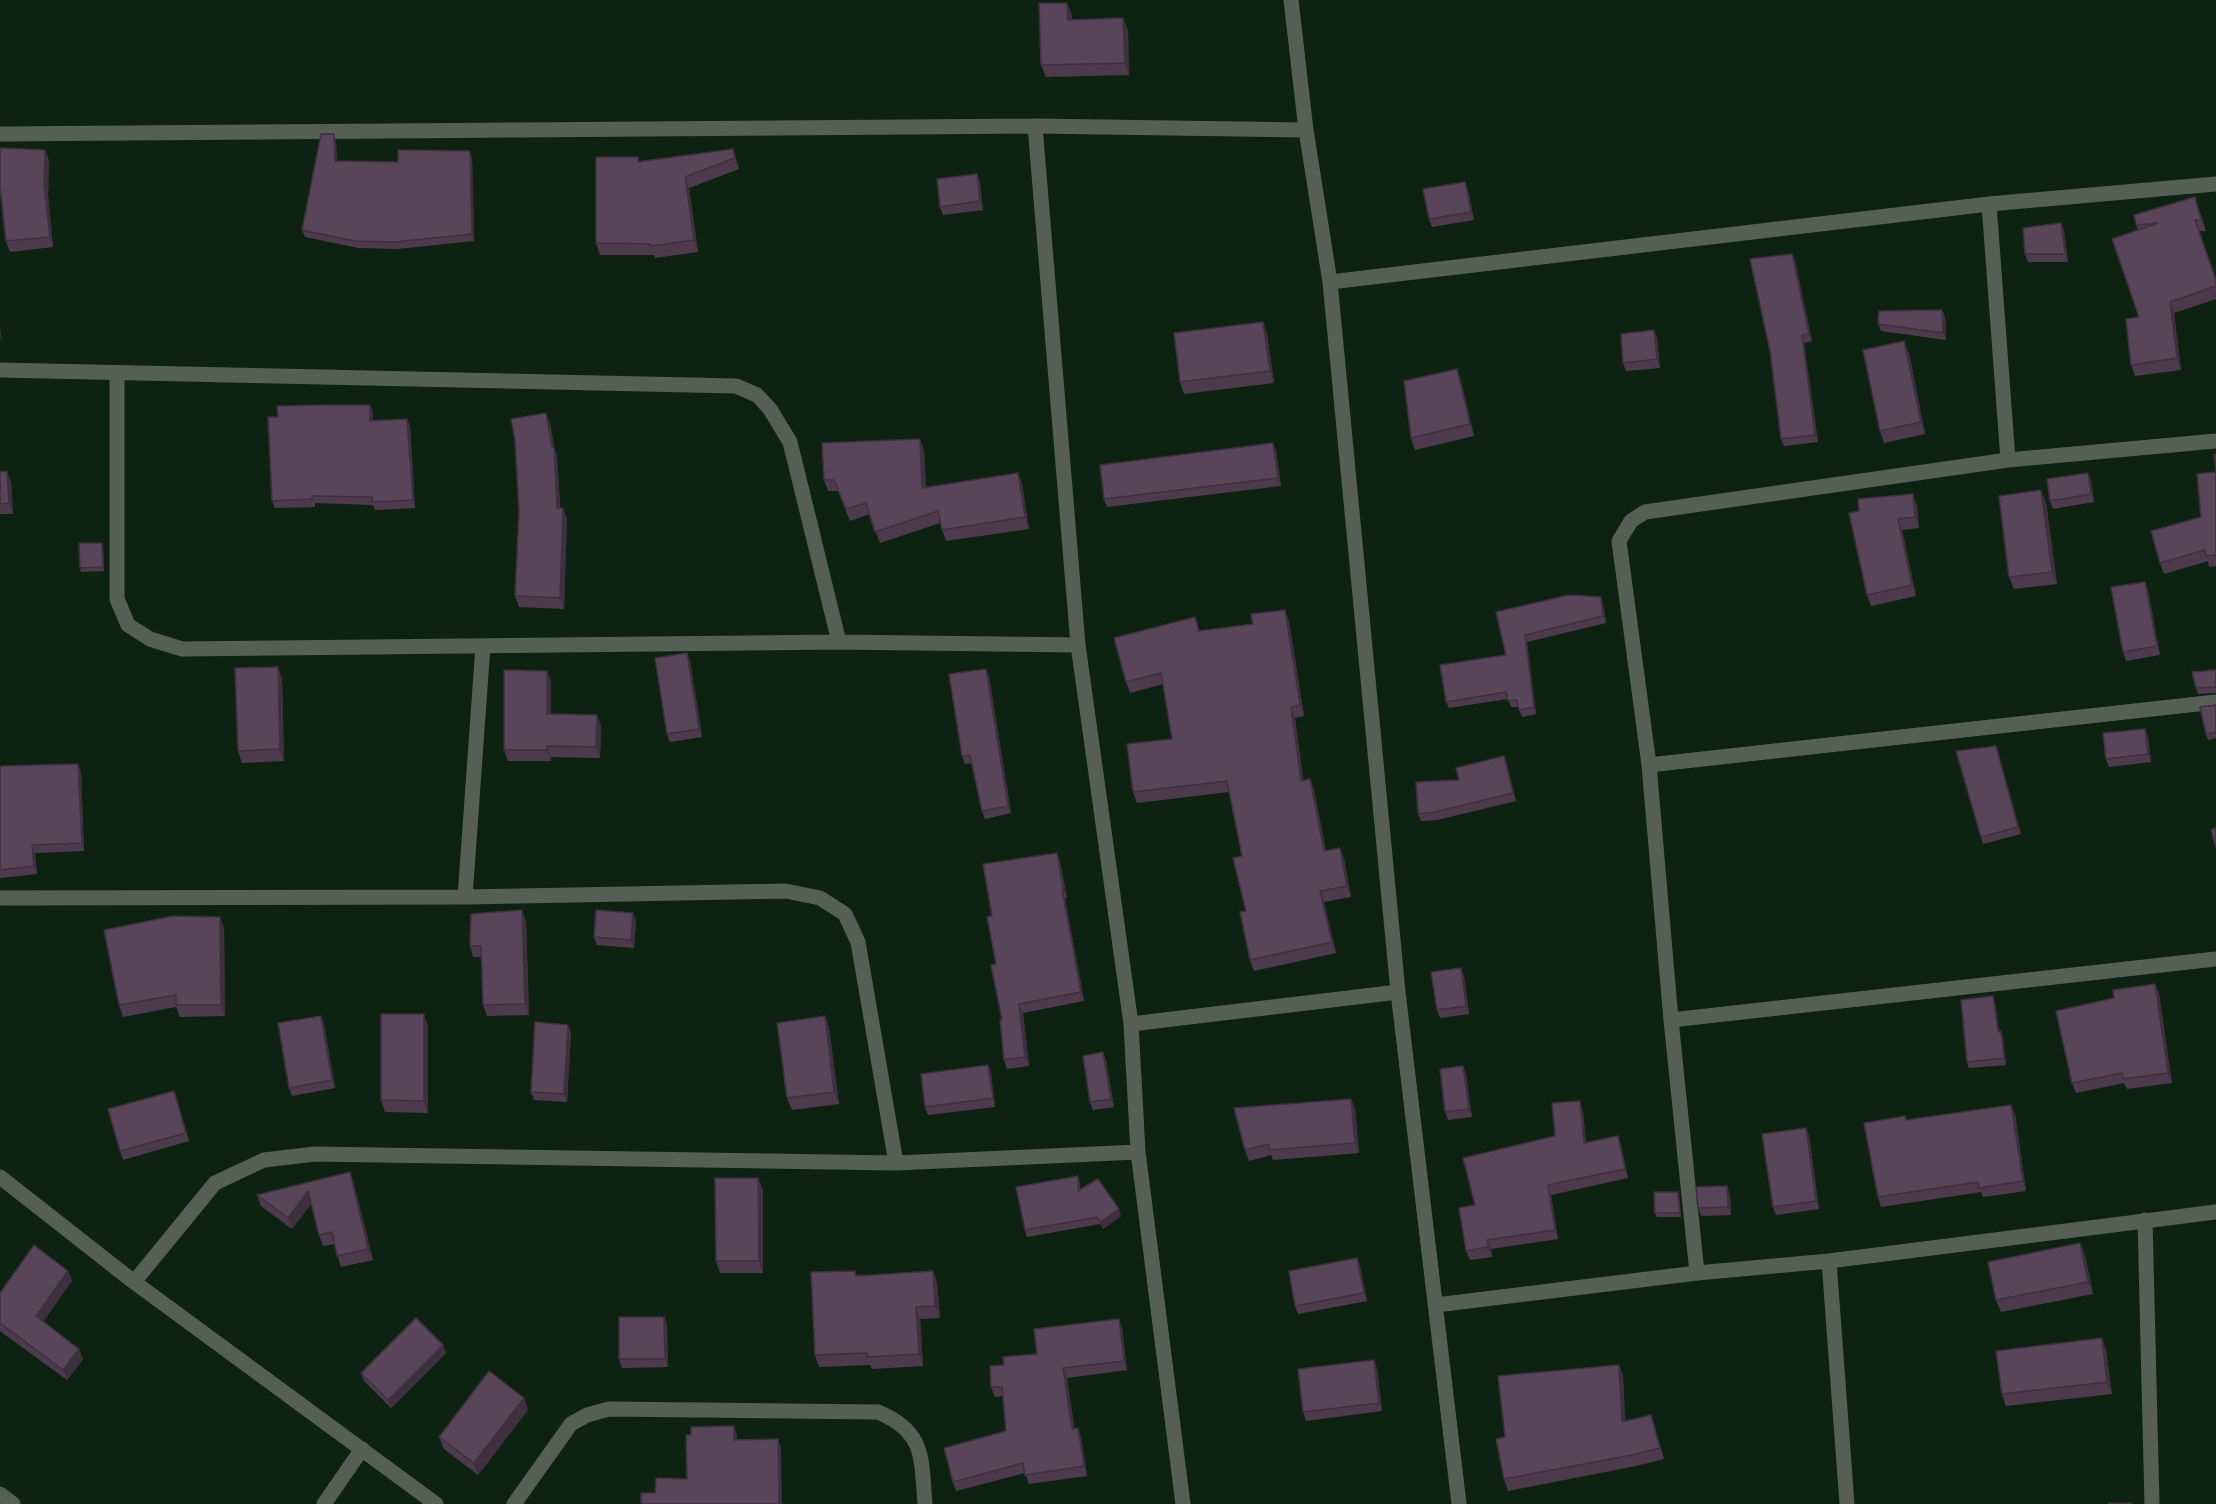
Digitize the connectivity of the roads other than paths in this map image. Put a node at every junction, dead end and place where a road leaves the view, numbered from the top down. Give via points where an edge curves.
1 (1291, 0) edge
2 (1035, 126) junction
3 (1306, 130) junction
4 (0, 134) edge
5 (2216, 183) edge
6 (1989, 204) junction
7 (1330, 282) junction
8 (0, 370) edge
9 (117, 373) junction
10 (2216, 441) edge
11 (2008, 460) junction
12 (839, 642) junction
13 (1078, 645) junction
14 (483, 646) junction
15 (2216, 702) edge
16 (1649, 765) junction
17 (0, 897) edge
18 (465, 897) junction
19 (2216, 958) edge
20 (1398, 992) junction
21 (1671, 1020) junction
22 (1131, 1024) junction
23 (1138, 1152) junction
24 (896, 1163) junction
25 (0, 1177) edge
26 (2216, 1212) edge
27 (2145, 1220) junction
28 (1829, 1261) junction
29 (1697, 1274) junction
30 (134, 1282) junction
31 (1436, 1305) junction
32 (362, 1449) junction
33 (0, 1494) edge
34 (13, 1504) edge
35 (324, 1504) edge
36 (436, 1504) edge
37 (514, 1504) edge
38 (926, 1504) edge
39 (1183, 1504) edge
40 (1459, 1504) edge
41 (1847, 1504) edge
42 (2152, 1504) edge

1 - 3 street
2 - 3 street
2 - 4 street
2 - 13 street
3 - 7 street
5 - 6 street
6 - 7 street
6 - 11 street
7 - 20 street
8 - 9 street
9 - 12 street via 736,386 757,395 790,442
9 - 14 street via 117,599 128,625 150,639 182,649
10 - 11 street
11 - 16 street via 1645,512 1631,521 1619,541
12 - 13 street
12 - 14 street
13 - 22 street
14 - 18 street
15 - 16 street
16 - 21 street
17 - 18 street
18 - 24 street via 786,891 820,898 845,914 858,942
19 - 21 street
20 - 22 street
20 - 31 street
21 - 29 street
22 - 23 street
23 - 24 street
23 - 39 street
24 - 30 street via 315,1154 264,1160 215,1183
25 - 30 street
26 - 27 street
27 - 28 street
27 - 42 street
28 - 29 street
28 - 41 street
29 - 31 street
30 - 32 street
31 - 40 street
32 - 35 street
32 - 36 street
33 - 34 street
37 - 38 street via 571,1424 609,1409 879,1412 911,1432 921,1456

